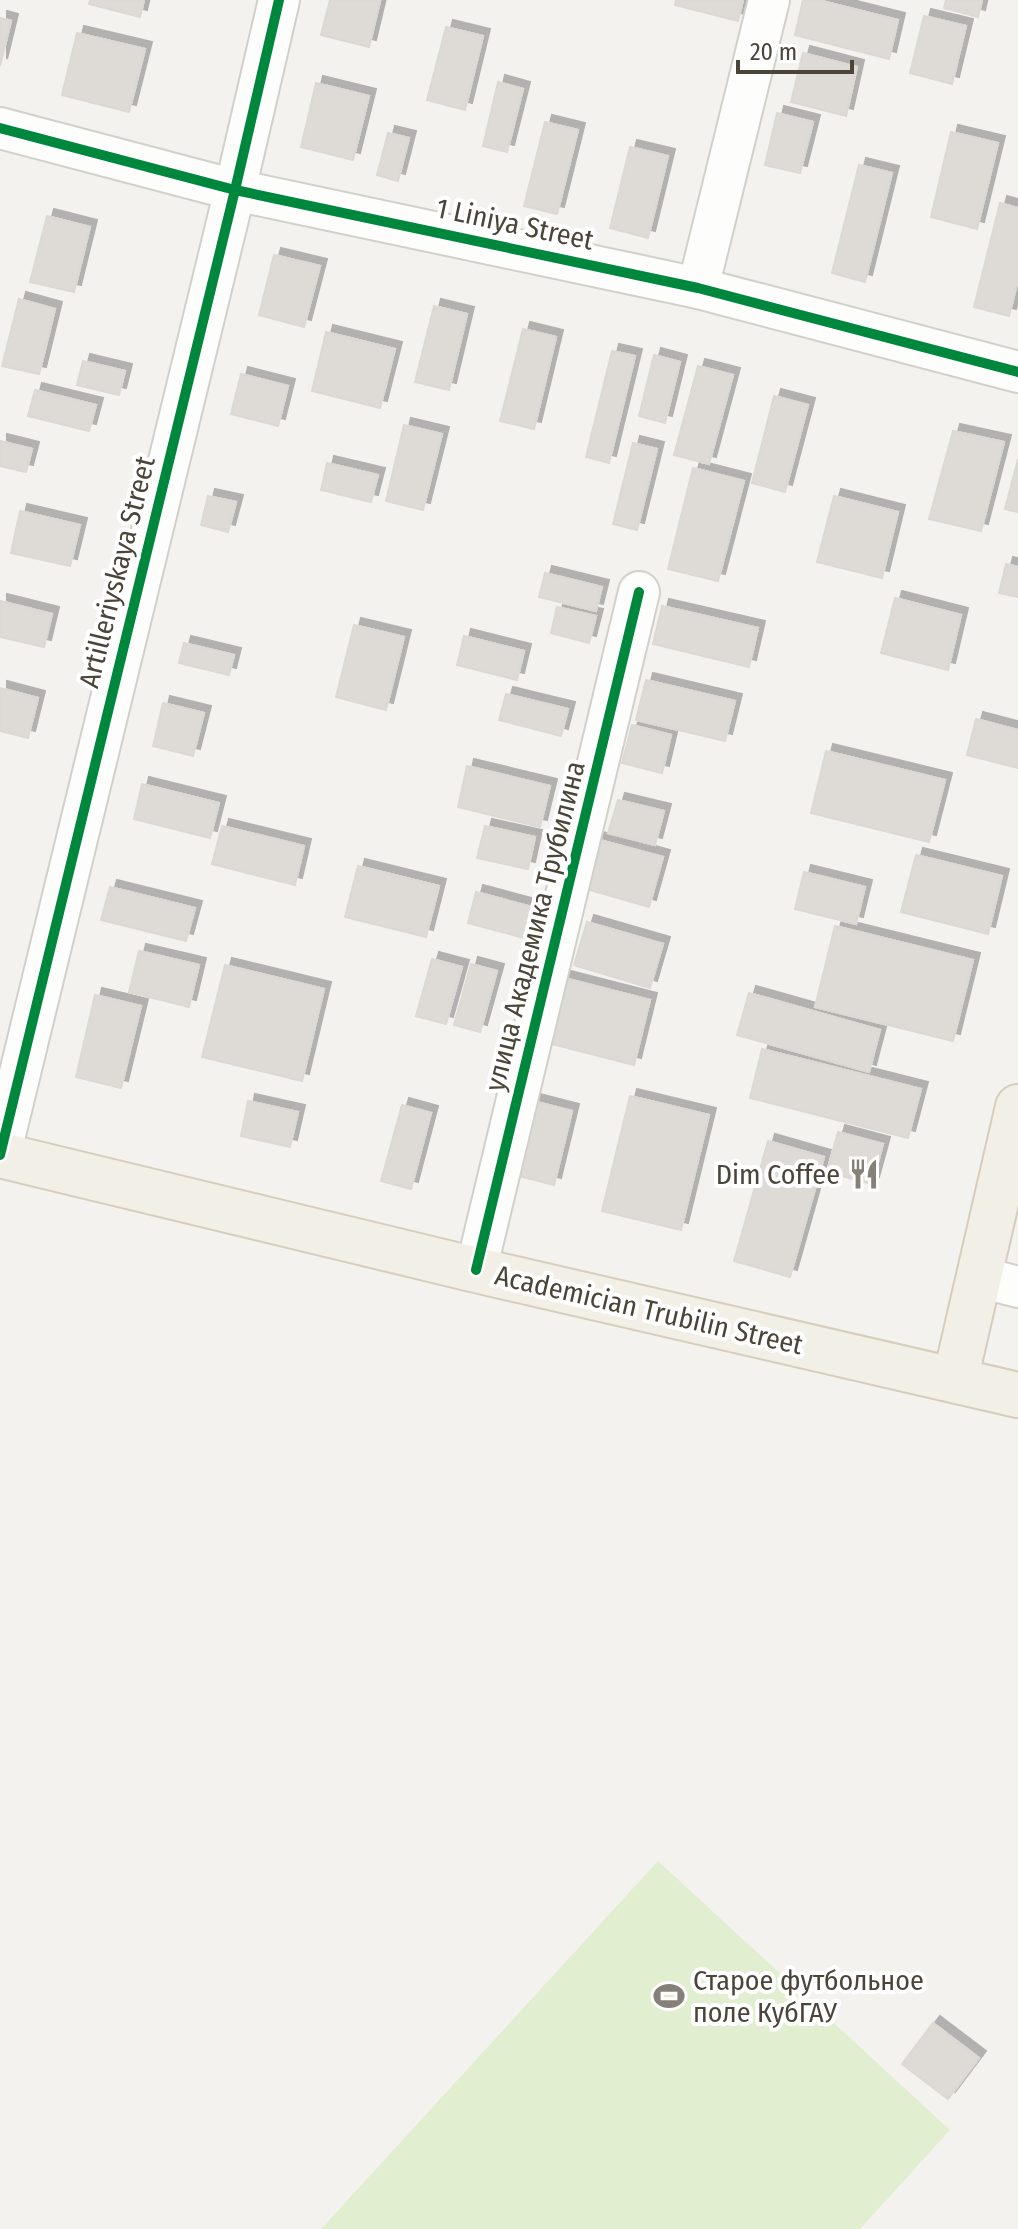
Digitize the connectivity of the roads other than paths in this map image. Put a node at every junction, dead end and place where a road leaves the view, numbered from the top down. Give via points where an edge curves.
1 (279, 0) edge
2 (769, 0) edge
3 (0, 128) edge
4 (235, 190) junction
5 (698, 288) junction
6 (1018, 372) edge
7 (639, 592) dead end
8 (1018, 1107) edge
9 (0, 1155) edge
10 (476, 1270) junction
11 (998, 1282) edge
12 (955, 1380) junction
13 (1018, 1395) edge

1 - 4 street, Artilleriyskaya Street
2 - 5 street
3 - 4 street, 1 Liniya Street
4 - 5 street, 1 Liniya Street
4 - 9 street, Artilleriyskaya Street
5 - 6 street, 1 Liniya Street
7 - 10 street, улица Академика Трубилина
8 - 11 main road
9 - 10 main road, Academician Trubilin Street
10 - 12 main road, Academician Trubilin Street
11 - 12 main road
12 - 13 main road, Academician Trubilin Street

